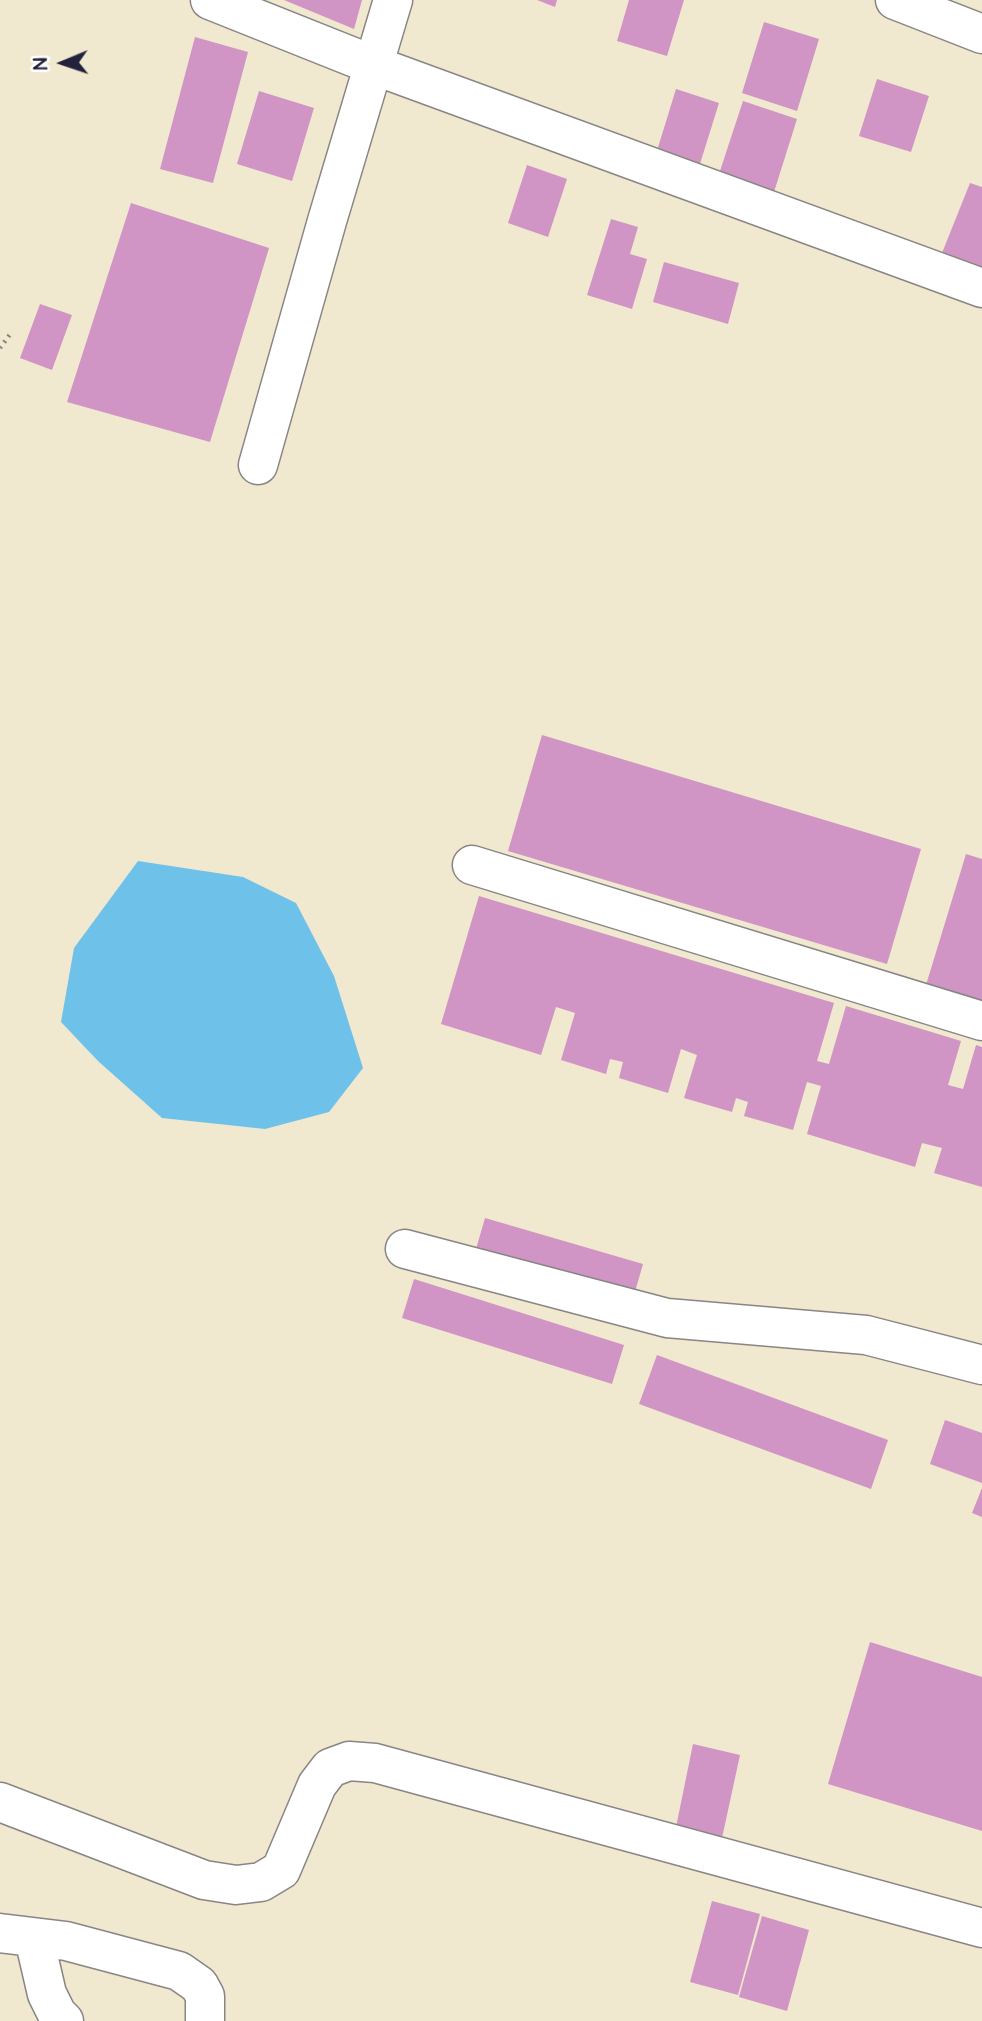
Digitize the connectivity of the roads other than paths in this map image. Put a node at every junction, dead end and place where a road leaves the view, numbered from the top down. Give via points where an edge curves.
1 (210, 0) edge
2 (393, 0) edge
3 (895, 0) edge
4 (982, 34) edge
5 (373, 65) junction
6 (982, 288) edge
7 (258, 465) dead end
8 (472, 865) dead end
9 (982, 1021) edge
10 (405, 1249) dead end
11 (982, 1365) edge
12 (0, 1802) edge
13 (982, 1928) edge
14 (17, 1935) edge
15 (64, 2021) edge
16 (205, 2021) edge

1 - 5 street
2 - 5 street
3 - 4 street
5 - 6 street
5 - 7 street
8 - 9 street
10 - 11 street via 667,1318 866,1335
12 - 13 street via 204,1881 236,1885 261,1882 281,1870 317,1786 330,1768 349,1761 375,1763
14 - 15 street
14 - 16 street via 66,1941 179,1971 199,1985 205,1996

